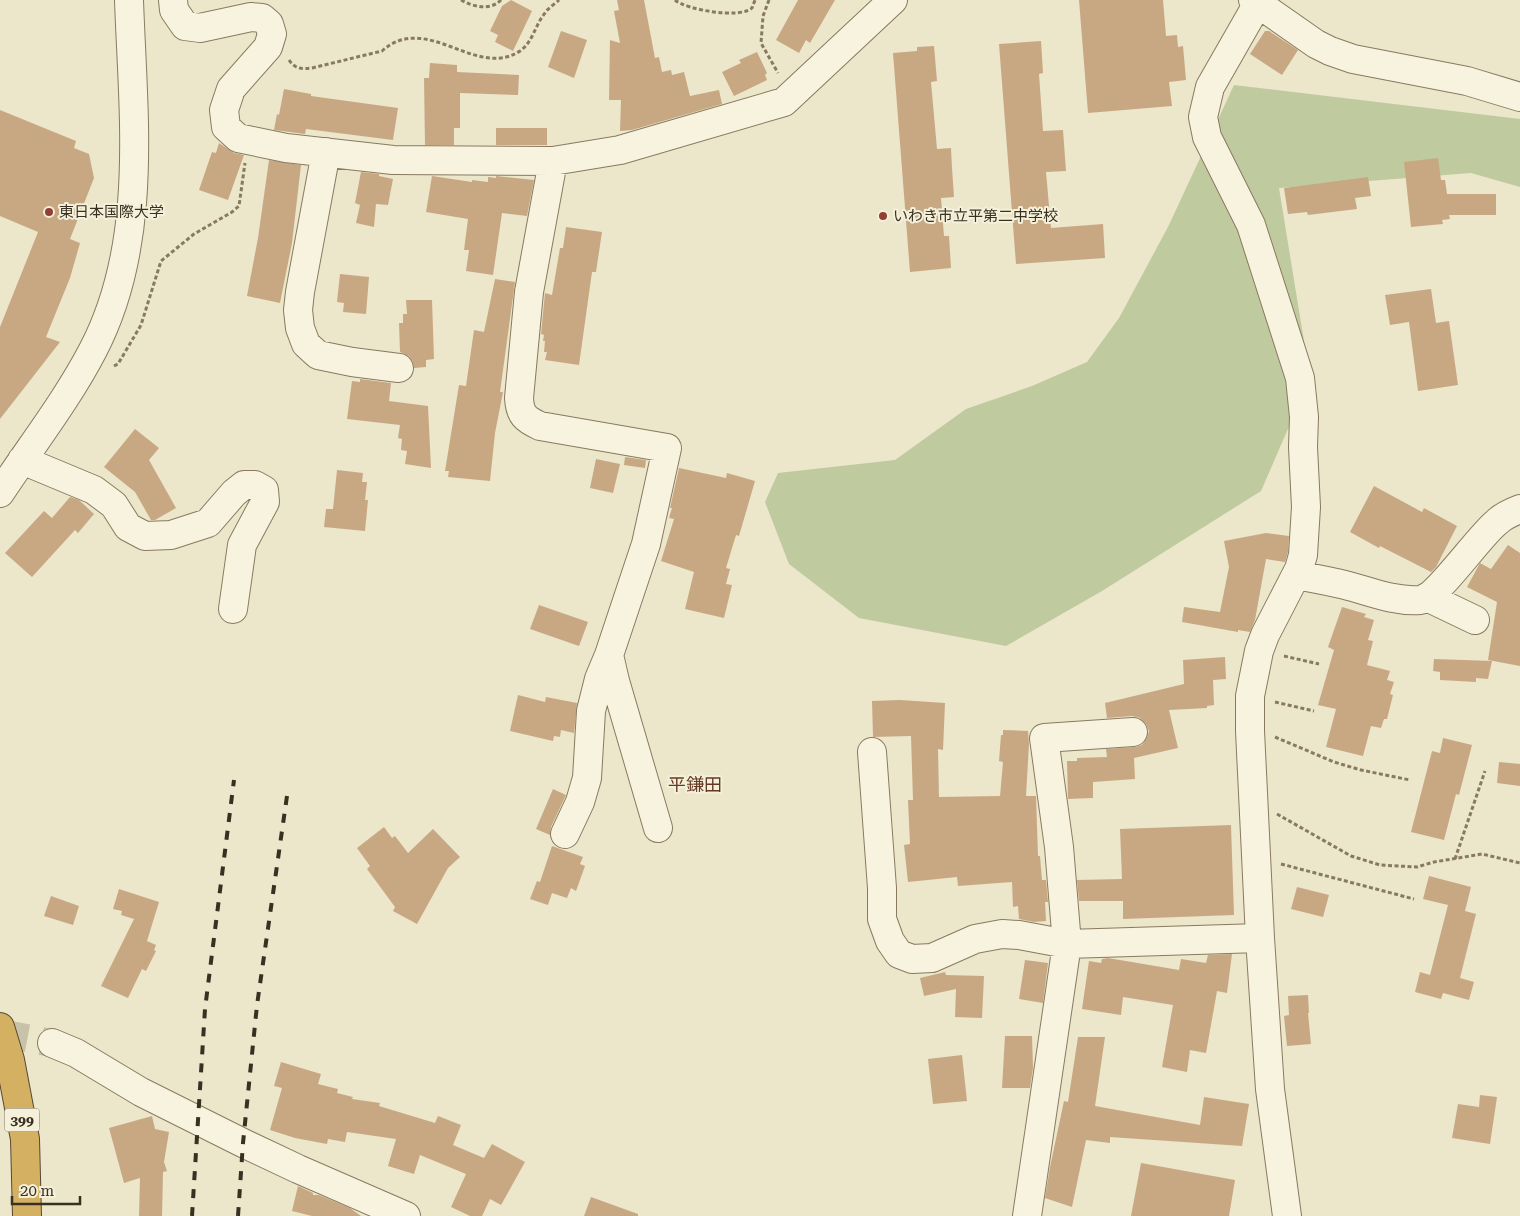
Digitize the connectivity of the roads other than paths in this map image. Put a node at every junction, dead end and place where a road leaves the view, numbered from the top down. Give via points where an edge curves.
1 (129, 0) edge
2 (173, 0) edge
3 (892, 0) edge
4 (1255, 2) edge
5 (1520, 97) edge
6 (326, 152) junction
7 (553, 161) junction
8 (399, 368) dead end
9 (22, 460) junction
10 (0, 493) edge
11 (1520, 509) edge
12 (1296, 575) junction
13 (1426, 597) junction
14 (233, 609) dead end
15 (1475, 620) dead end
16 (609, 655) junction
17 (1133, 732) dead end
18 (872, 752) dead end
19 (658, 828) dead end
20 (565, 834) dead end
21 (1260, 938) junction
22 (1067, 944) junction
23 (0, 1027) edge
24 (52, 1043) tunnel mouth
25 (27, 1216) edge
26 (406, 1216) edge
27 (1027, 1216) edge
28 (1286, 1216) edge

1 - 9 street via 134,192 127,249 114,299 93,349
2 - 6 street via 174,10 185,26 200,28 251,17 262,18 269,24 272,34 268,47 232,89 224,110 226,126 238,138
3 - 7 street via 784,102 620,150
4 - 5 street via 1316,44 1352,59 1467,81
4 - 12 street via 1210,87 1203,117 1207,137 1251,225 1300,378 1306,534 1304,555
6 - 7 street via 393,160
6 - 8 street via 300,292 300,328 306,344 318,355
7 - 16 street via 529,292 519,410 540,426 667,448 646,544
9 - 10 street
9 - 14 street via 94,490 114,505 128,527 145,536 171,535 208,523 244,485 260,487 264,490 265,502 242,545
11 - 13 street via 1489,528 1444,581
12 - 13 street via 1391,598 1422,600
12 - 21 street via 1259,650 1250,696
13 - 15 street
16 - 19 street
16 - 20 street via 590,711 587,778
17 - 22 street via 1044,738 1059,847
18 - 22 street via 882,919 899,954 912,959 932,958 975,939 1002,934
21 - 22 street
21 - 28 street via 1270,1089
22 - 27 street
23 - 25 highway, 399 via 26,1139
24 - 26 street via 76,1053 142,1092 298,1169

